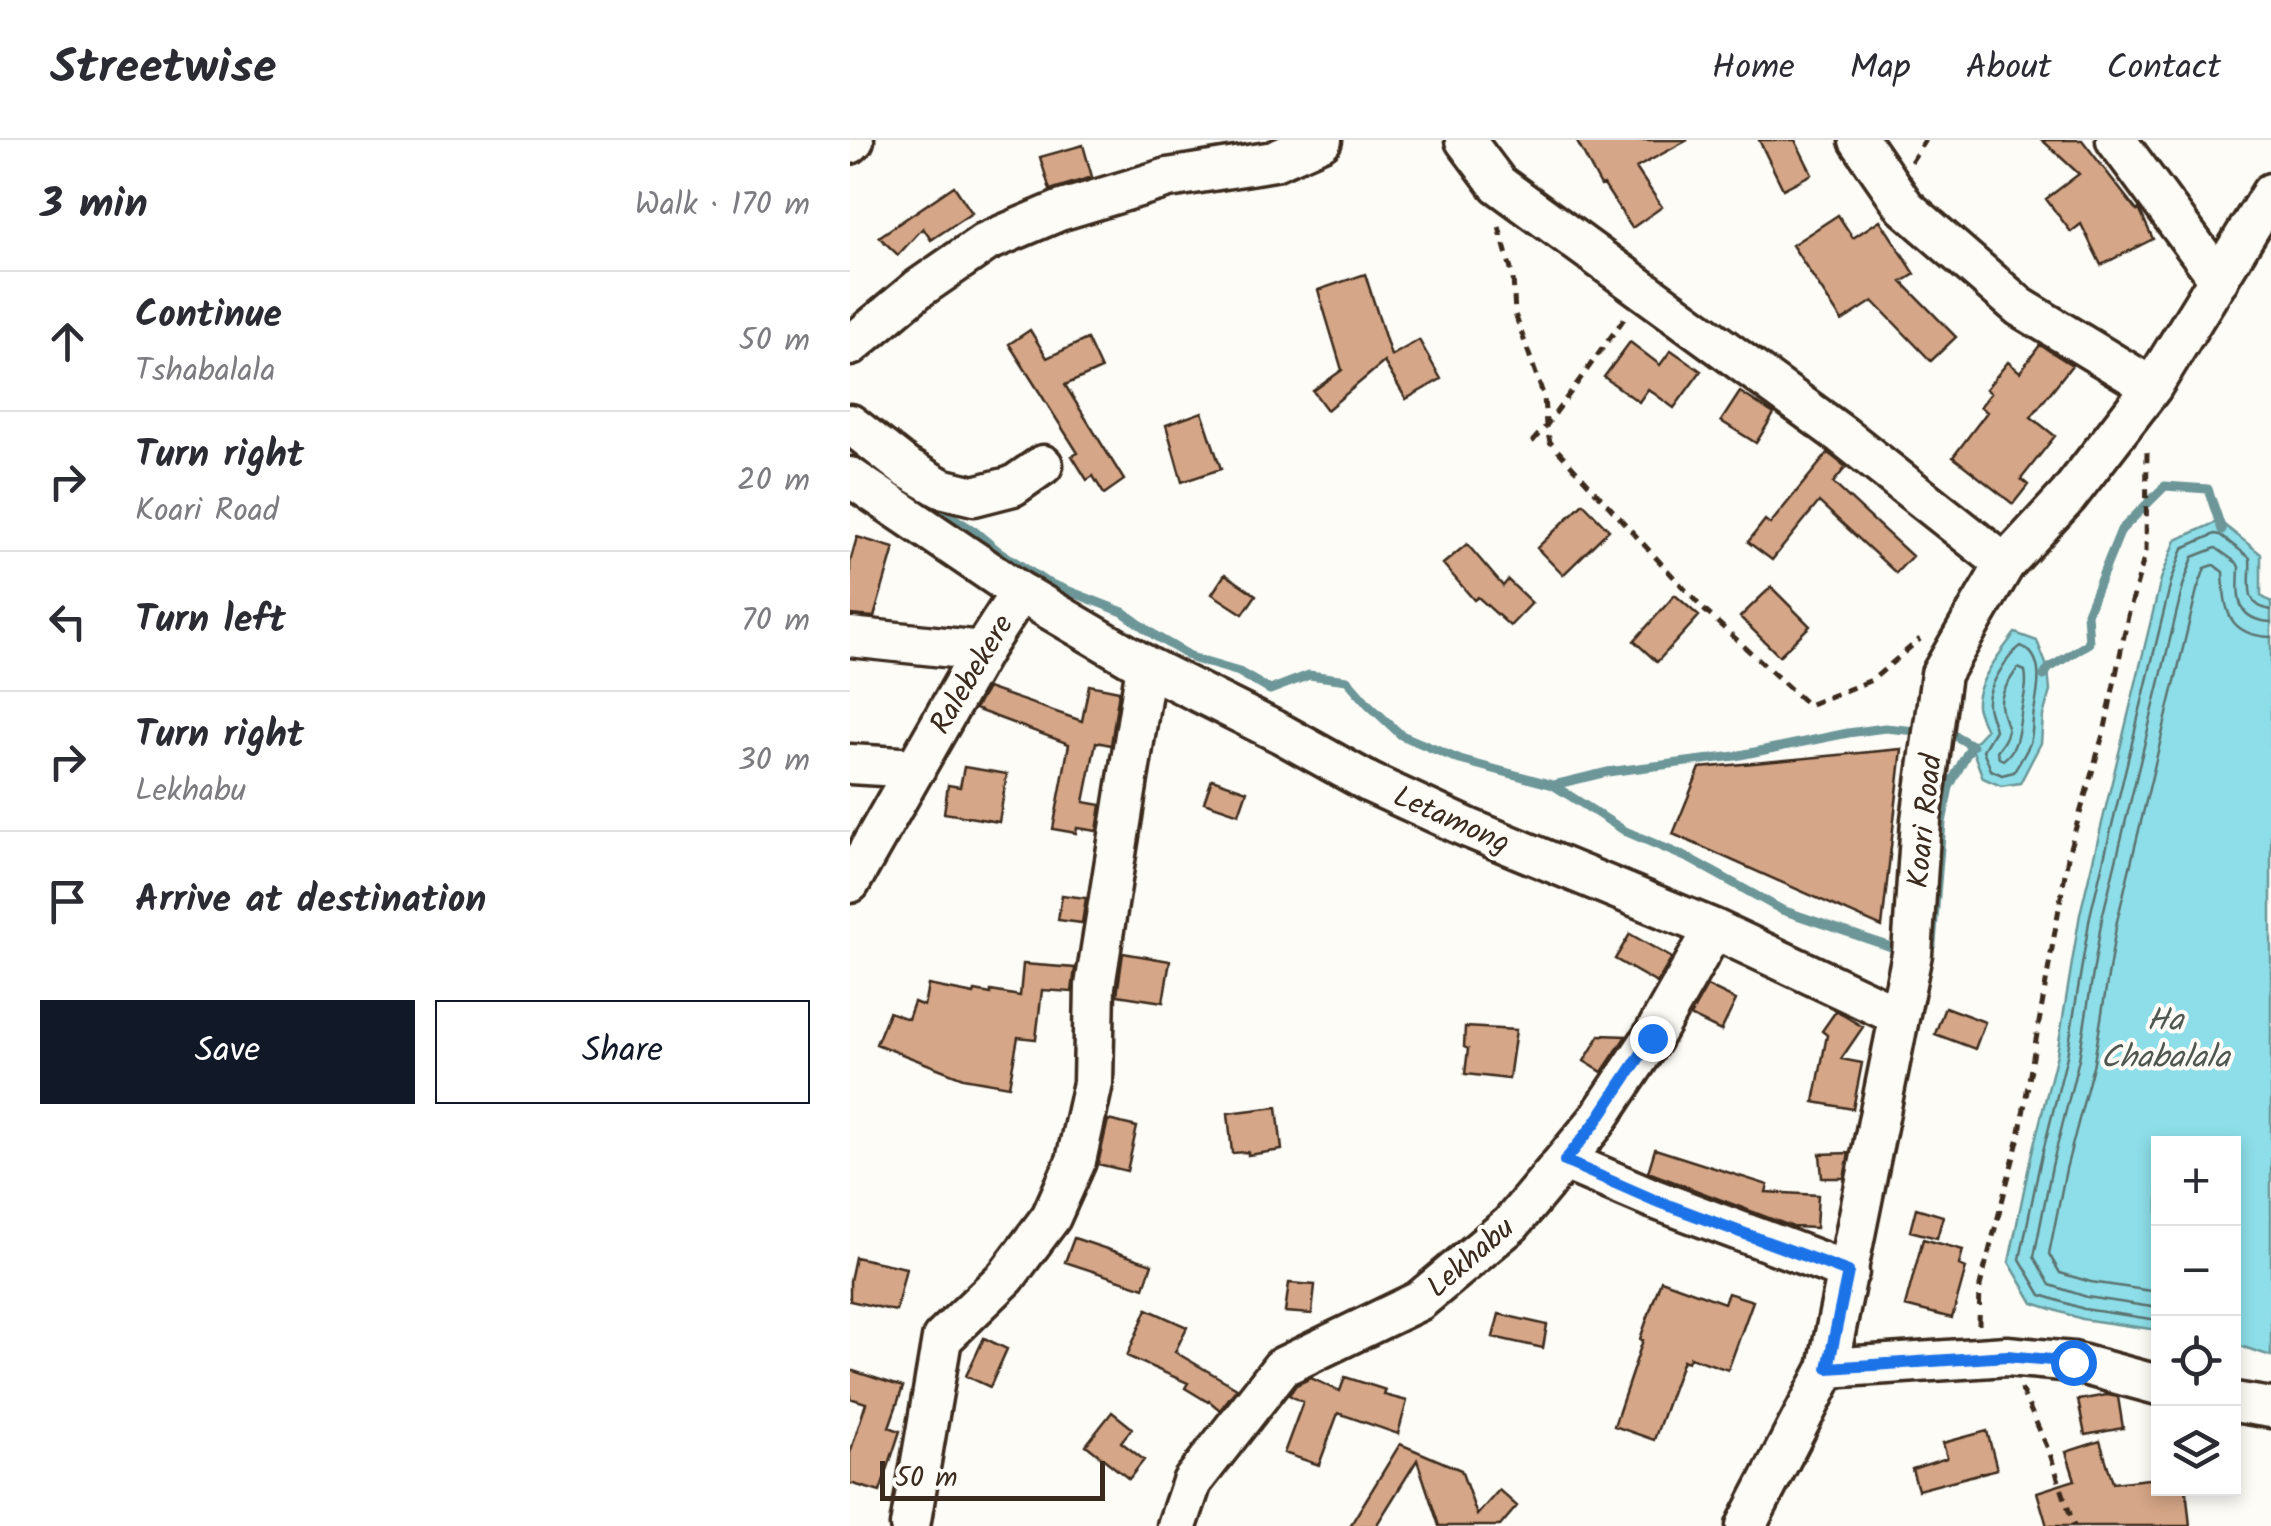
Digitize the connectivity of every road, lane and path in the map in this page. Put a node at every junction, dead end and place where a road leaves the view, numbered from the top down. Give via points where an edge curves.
1 (1322, 140) edge
2 (1464, 140) edge
3 (1859, 140) edge
4 (2116, 140) edge
5 (1498, 184) junction
6 (2271, 192) edge
7 (2220, 280) junction
8 (1644, 289) junction
9 (850, 346) edge
10 (2140, 401) junction
11 (850, 424) edge
12 (1546, 426) junction
13 (1532, 442) dead end
14 (1043, 465) dead end
15 (850, 477) edge
16 (2005, 564) junction
17 (1020, 592) junction
18 (850, 637) edge
19 (1922, 637) dead end
20 (982, 650) junction
21 (1146, 666) junction
22 (850, 764) edge
23 (916, 768) junction
24 (850, 883) edge
25 (1714, 928) junction
26 (1899, 1016) junction
27 (1565, 1161) junction
28 (1848, 1272) junction
29 (1992, 1357) junction
30 (1828, 1368) junction
31 (2151, 1383) edge
32 (2241, 1403) edge
33 (2271, 1408) edge
34 (910, 1526) edge
35 (1177, 1526) edge
36 (1746, 1526) edge
37 (2074, 1526) edge

1 - 9 street via 1274,161 1168,178 986,242
2 - 5 street
3 - 10 street via 1906,207
4 - 7 street
5 - 8 street
5 - 12 path via 1498,226 1513,277 1515,314 1544,397
6 - 7 street, Koari Road
7 - 10 street, Koari Road
8 - 12 path
8 - 16 street
10 - 16 street, Koari Road via 2068,496
10 - 29 path via 2147,440 2146,550 2070,851 2018,1136 1980,1286
11 - 14 street via 941,488 974,496 1013,486
12 - 13 path
12 - 19 path via 1550,442 1702,608 1808,705 1872,680
15 - 17 street, Ralebekere
16 - 26 street, Koari Road via 1941,674 1920,820 1912,954
17 - 20 street, Ralebekere
17 - 21 street, Letamong
18 - 20 street
20 - 23 street, Ralebekere
21 - 25 street, Letamong via 1419,806
21 - 34 street via 1096,986 1094,1084 1076,1161 1052,1217 1006,1277 942,1339
22 - 23 street
23 - 24 street, Ralebekere
25 - 26 street, Letamong
25 - 27 street, Lekhabu via 1652,1038
26 - 28 street, Koari Road
27 - 28 street
27 - 35 street, Lekhabu via 1511,1224 1419,1300 1282,1366 1192,1482
28 - 30 street, Koari Road
29 - 30 street
29 - 31 street via 2073,1362
29 - 37 path via 2049,1451
30 - 36 street, Koari Road
32 - 33 street

